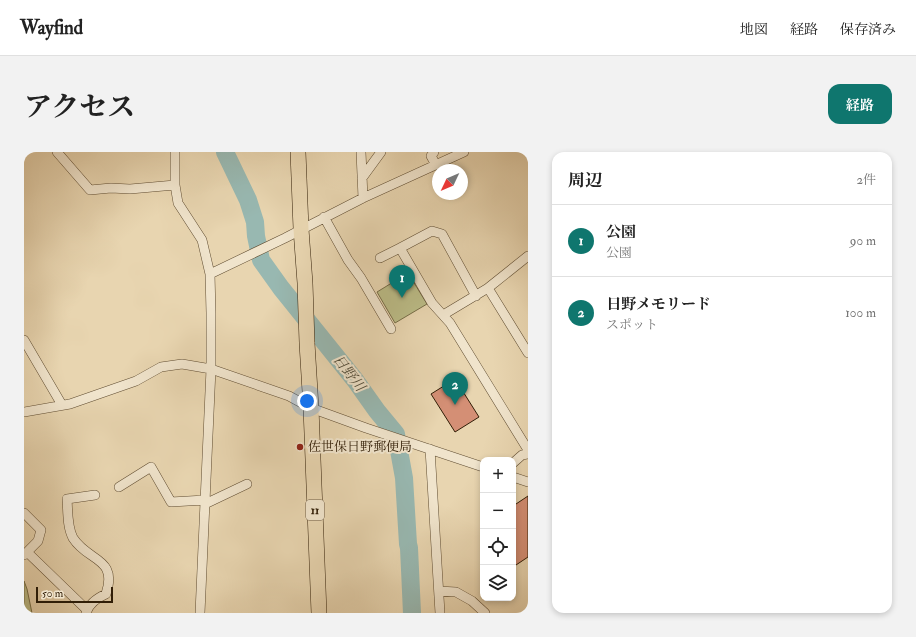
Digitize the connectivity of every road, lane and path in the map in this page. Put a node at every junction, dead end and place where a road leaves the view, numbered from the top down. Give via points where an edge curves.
1 (57, 152) edge
2 (175, 152) edge
3 (298, 152) edge
4 (361, 152) edge
5 (381, 152) edge
6 (434, 152) edge
7 (464, 152) edge
8 (436, 164) joint
9 (432, 166) edge
10 (362, 178) junction
11 (174, 185) junction
12 (363, 198) junction
13 (324, 218) junction
14 (301, 229) junction
15 (400, 248) junction
16 (528, 256) edge
17 (380, 258) dead end
18 (210, 274) junction
19 (488, 288) junction
20 (476, 296) junction
21 (443, 315) junction
22 (391, 329) dead end
23 (24, 340) edge
24 (528, 353) edge
25 (211, 369) junction
26 (62, 405) junction
27 (311, 408) junction
28 (24, 412) edge
29 (430, 449) junction
30 (528, 450) edge
31 (528, 454) edge
32 (516, 460) edge
33 (480, 465) edge
34 (516, 478) edge
35 (528, 482) edge
36 (247, 484) dead end
37 (119, 487) dead end
38 (95, 495) dead end
39 (205, 502) junction
40 (24, 512) edge
41 (25, 554) edge
42 (438, 591) junction
43 (87, 612) edge
44 (200, 613) edge
45 (319, 613) edge
46 (440, 613) edge
47 (485, 613) edge

1 - 11 street via 90,190
2 - 11 street
3 - 14 main road, 11
4 - 10 street
5 - 10 street
6 - 8 street via 431,156
7 - 8 street
9 - 12 street
10 - 12 street
11 - 18 street via 178,203 202,240
12 - 13 street
13 - 14 street
13 - 22 street
14 - 18 street
14 - 27 main road, 11
15 - 17 street
15 - 20 street via 432,231 442,234
15 - 21 street via 432,303
16 - 19 street
18 - 25 street
19 - 20 street
19 - 24 street
20 - 21 street
21 - 30 street
23 - 26 street
25 - 26 street via 182,364 162,367 136,381
25 - 27 street via 289,396
25 - 39 street
26 - 28 street
27 - 29 street
27 - 45 main road, 11
29 - 33 street
29 - 42 street
31 - 32 street
34 - 35 street
36 - 39 street
37 - 39 street via 151,467 171,502
38 - 43 street via 67,498 69,526 73,538 103,564 109,574 106,594 98,598
39 - 44 street
40 - 41 street via 41,530 38,541
41 - 43 street
42 - 46 street
42 - 47 street via 456,592 472,601

